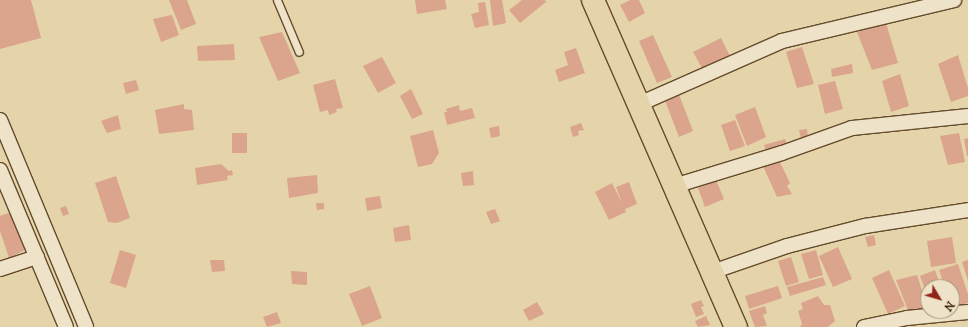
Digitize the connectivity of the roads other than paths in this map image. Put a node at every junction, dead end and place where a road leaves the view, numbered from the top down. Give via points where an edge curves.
1 (277, 0) edge
2 (593, 0) edge
3 (954, 0) edge
4 (299, 52) dead end
5 (637, 105) junction
6 (968, 116) edge
7 (0, 120) edge
8 (0, 170) edge
9 (674, 186) junction
10 (968, 210) edge
11 (36, 257) junction
12 (0, 269) edge
13 (712, 272) junction
14 (968, 312) edge
15 (66, 327) edge
16 (86, 327) edge
17 (736, 327) edge
18 (864, 327) edge

1 - 4 lane
2 - 5 highway
3 - 5 street via 782,41
5 - 9 highway
6 - 9 street via 852,128 782,153
7 - 16 street
8 - 11 street
9 - 13 highway
10 - 13 street via 865,226 787,246
11 - 12 street
11 - 15 street
13 - 17 highway
14 - 18 street via 907,318

